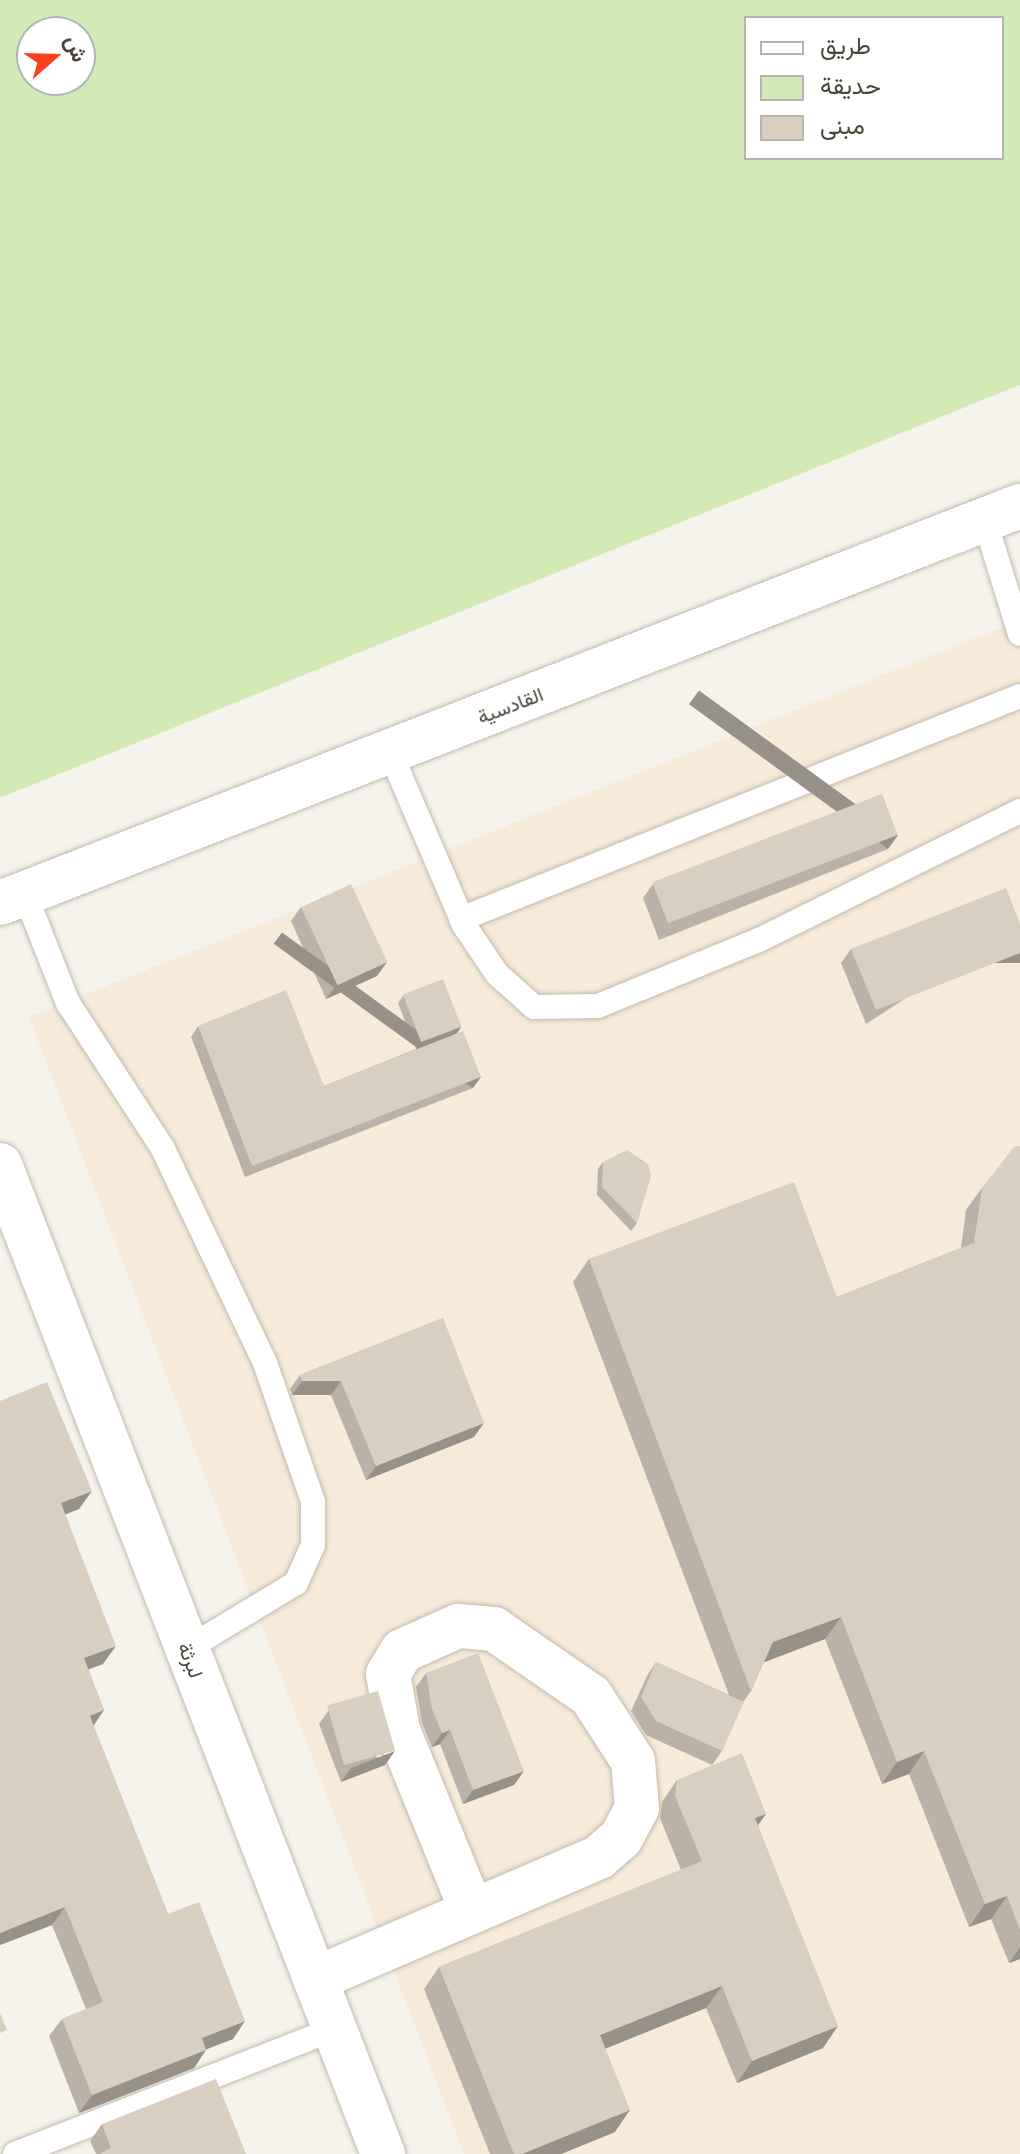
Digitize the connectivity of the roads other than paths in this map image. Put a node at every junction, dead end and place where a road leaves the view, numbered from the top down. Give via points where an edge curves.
1 (1003, 514) edge
2 (1020, 634) edge
3 (1020, 696) edge
4 (390, 752) junction
5 (1020, 811) edge
6 (12, 898) edge
7 (461, 919) junction
8 (0, 1165) edge
9 (187, 1649) junction
10 (472, 1911) junction
11 (315, 1979) junction
12 (334, 2029) junction
13 (15, 2154) edge
14 (383, 2154) edge

1 - 2 lane
1 - 4 street, القادسية
3 - 7 lane
4 - 6 street, القادسية
4 - 7 lane
5 - 7 lane via 759,940 598,1006 534,1007 497,974
6 - 9 lane via 68,1003 163,1149 258,1349 313,1502 313,1545 296,1583
8 - 9 street, لبرثة
9 - 11 street, لبرثة
10 - 10 street via 599,1857 621,1838 637,1808 633,1761 591,1696 494,1629 458,1626 402,1651 388,1674 398,1730
10 - 11 street
11 - 12 street, لبرثة
12 - 13 lane
12 - 14 street, لبرثة

